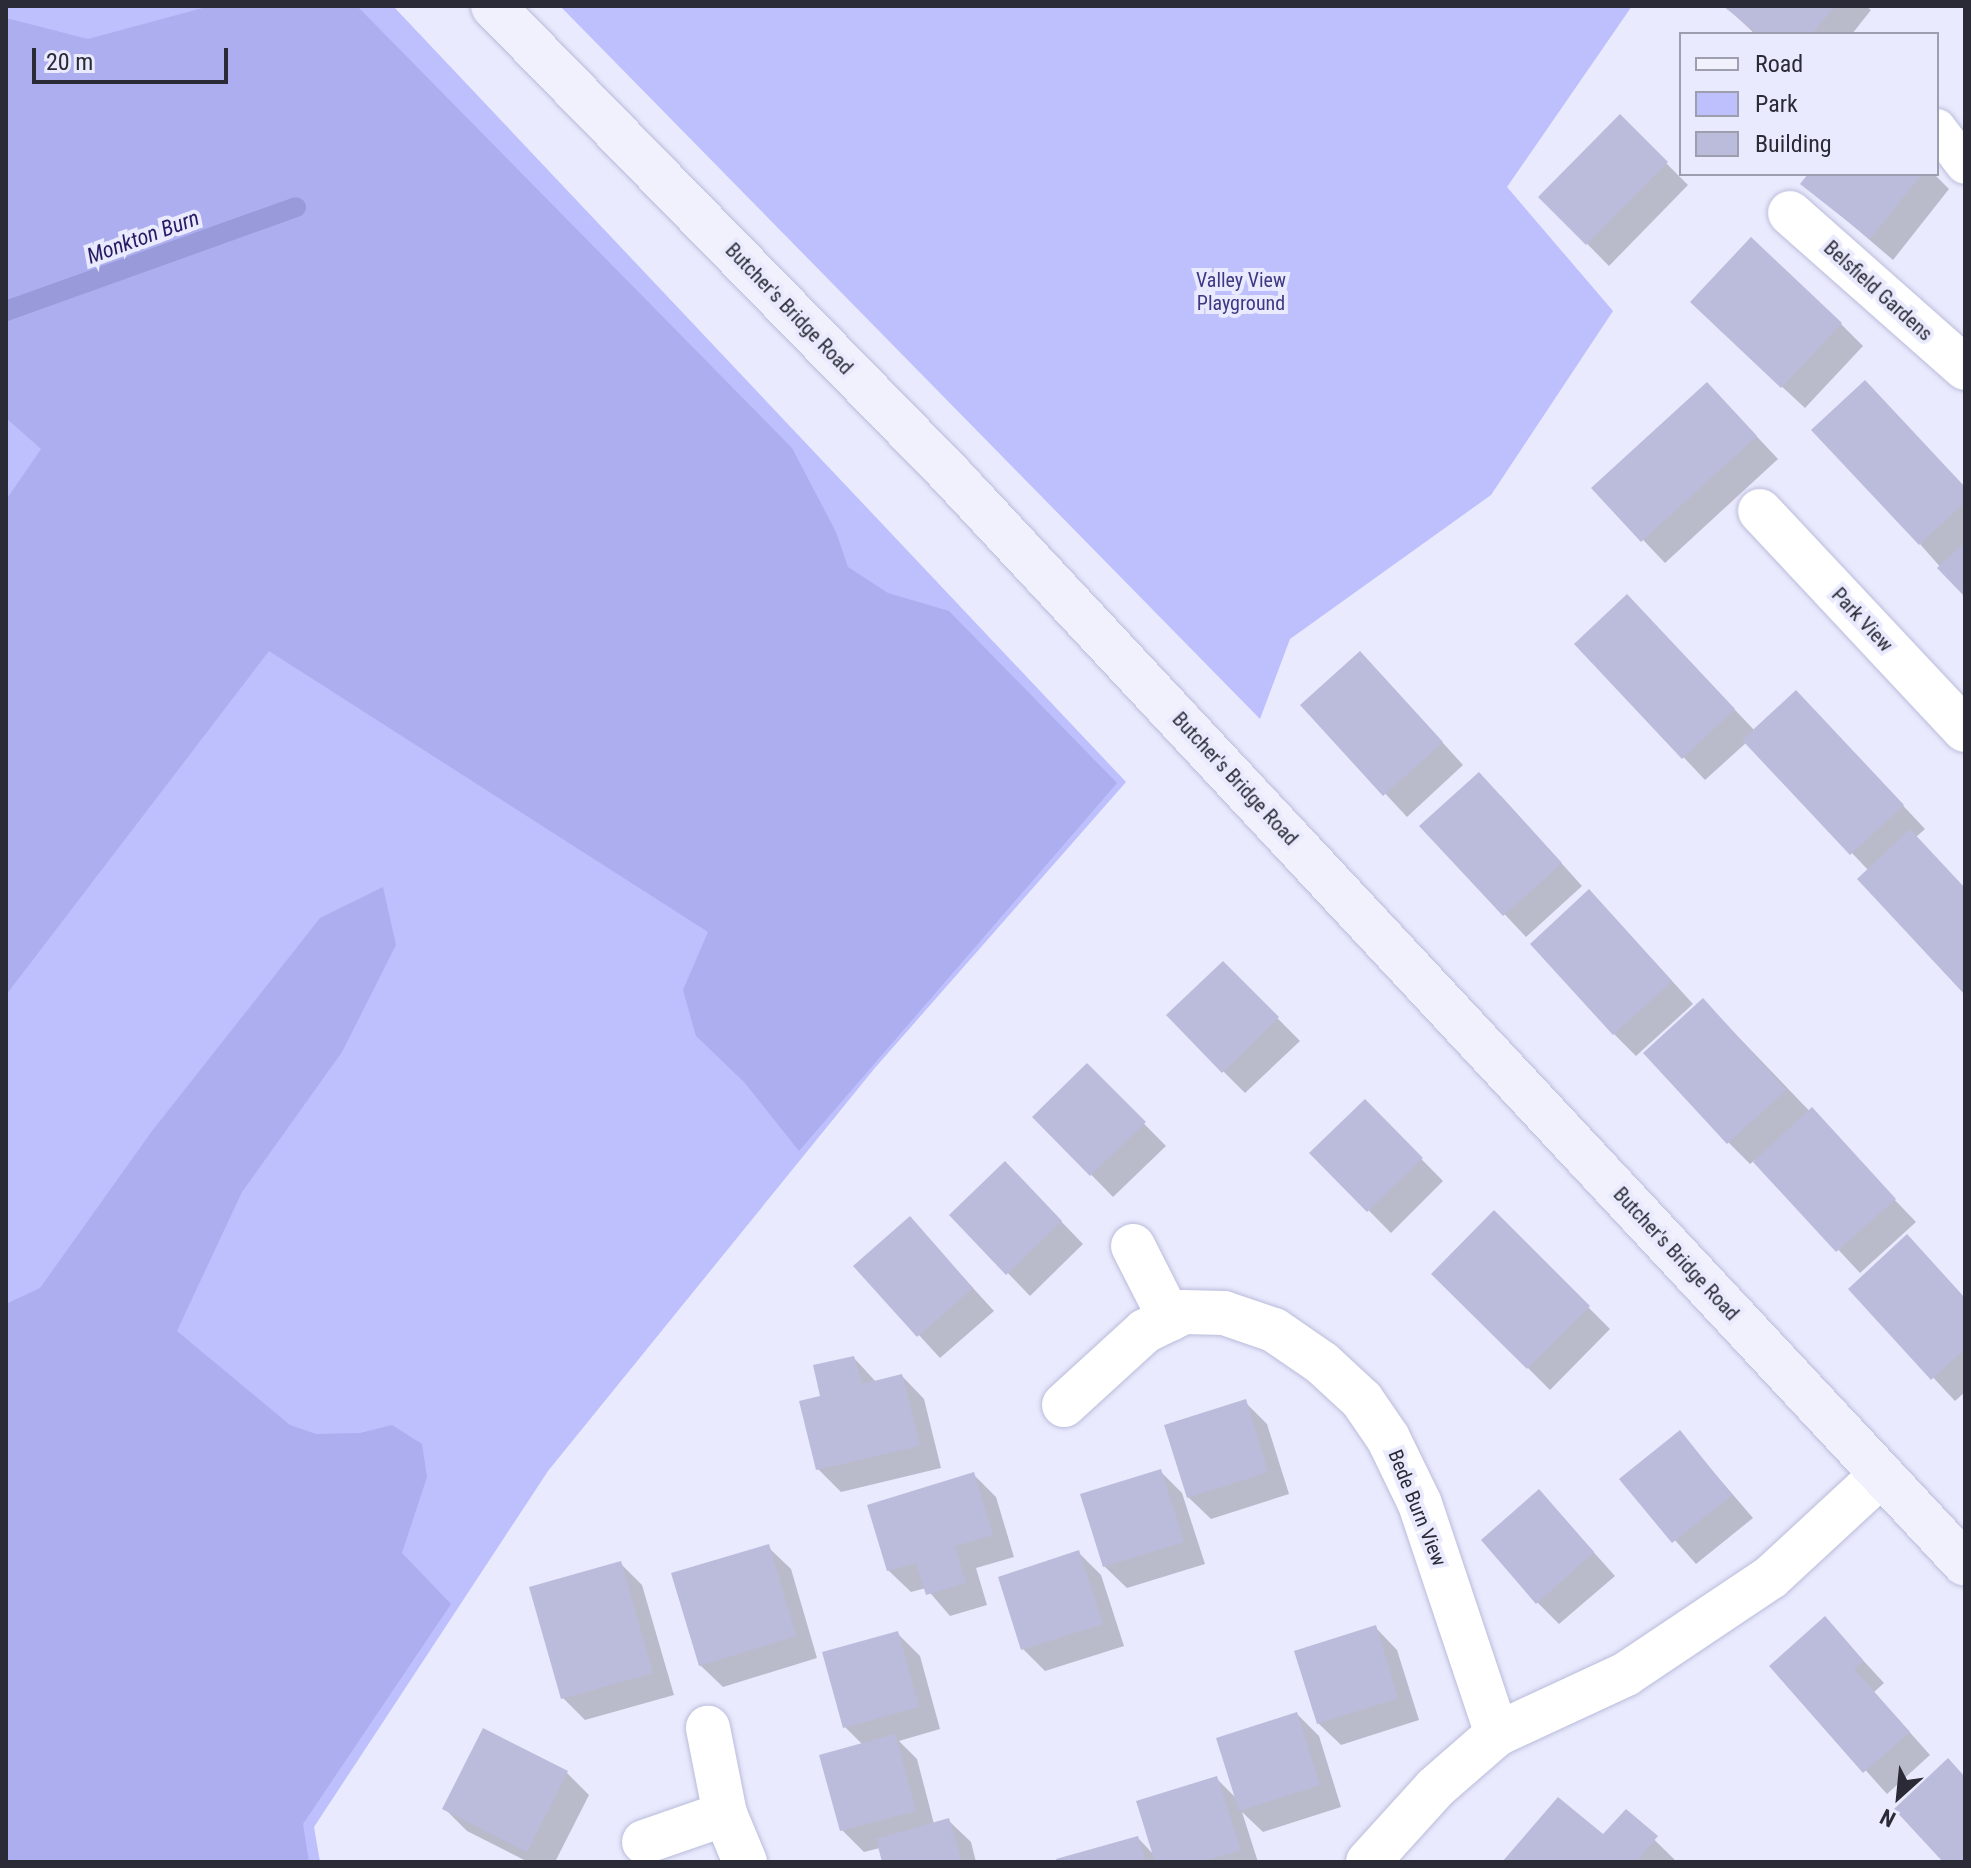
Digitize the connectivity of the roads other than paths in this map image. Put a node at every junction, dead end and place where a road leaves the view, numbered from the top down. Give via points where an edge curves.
1 (493, 6) edge
2 (1939, 131) edge
3 (1965, 165) edge
4 (1790, 213) dead end
5 (1965, 368) edge
6 (1760, 511) dead end
7 (1965, 730) edge
8 (1133, 1246) dead end
9 (1170, 1319) junction
10 (1064, 1405) dead end
11 (1881, 1475) junction
12 (1965, 1564) edge
13 (708, 1728) dead end
14 (1497, 1734) junction
15 (725, 1814) junction
16 (644, 1842) dead end
17 (1379, 1858) edge
18 (745, 1862) edge

1 - 11 street, Butcher's Bridge Road via 959,483
2 - 3 lane
4 - 5 street, Belsfield Gardens
6 - 7 street, Park View
8 - 9 street
9 - 10 street, Bede Burn View via 1145,1331
9 - 14 street, Bede Burn View via 1184,1312 1224,1313 1274,1330 1362,1400 1388,1438 1420,1504
11 - 12 street, Butcher's Bridge Road
11 - 14 street via 1771,1577 1626,1674
13 - 15 street
14 - 17 street via 1435,1788
15 - 16 street
15 - 18 street

